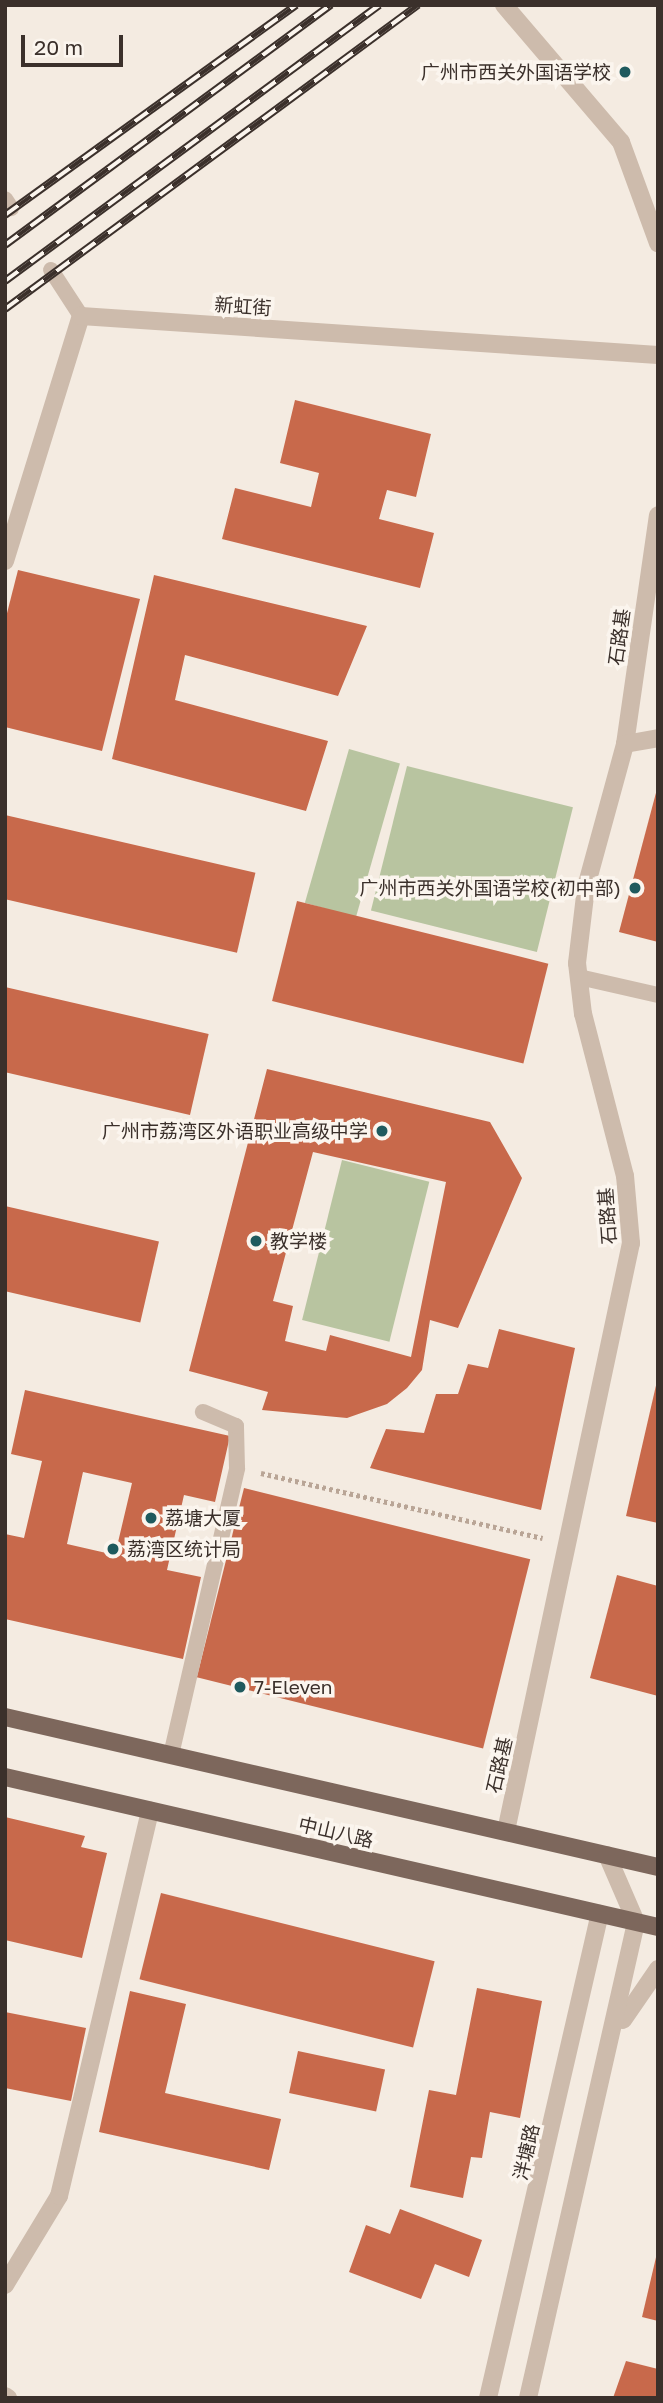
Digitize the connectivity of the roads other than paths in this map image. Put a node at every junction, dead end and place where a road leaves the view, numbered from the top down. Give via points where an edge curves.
1 (505, 5) edge
2 (658, 243) edge
3 (51, 270) dead end
4 (81, 316) junction
5 (658, 355) edge
6 (658, 515) edge
7 (5, 561) edge
8 (658, 738) edge
9 (625, 744) junction
10 (579, 977) junction
11 (658, 995) edge
12 (203, 1412) dead end
13 (5, 1717) edge
14 (171, 1755) junction
15 (5, 1777) edge
16 (150, 1811) junction
17 (506, 1831) junction
18 (607, 1855) junction
19 (658, 1867) edge
20 (600, 1914) junction
21 (635, 1922) junction
22 (658, 1927) edge
23 (658, 1969) edge
24 (610, 2049) junction
25 (5, 2285) edge
26 (488, 2398) edge
27 (528, 2398) edge

1 - 2 street via 621,142
3 - 4 lane
4 - 5 street, 新虹街
4 - 7 street
6 - 9 street, 石路基
8 - 9 street
9 - 10 street, 石路基 via 586,887
10 - 11 lane
10 - 17 street, 石路基 via 625,1176 631,1243
12 - 14 lane via 236,1426 237,1468
13 - 14 main road, 中山八路
14 - 17 main road, 中山八路
15 - 16 main road, 中山八路
16 - 20 main road, 中山八路
16 - 25 street via 59,2196
17 - 18 main road, 中山八路
18 - 19 main road, 中山八路
18 - 21 street
20 - 21 main road, 中山八路
20 - 26 street, 泮塘路
21 - 22 main road, 中山八路
21 - 24 street
23 - 24 street via 628,2007
24 - 27 street

